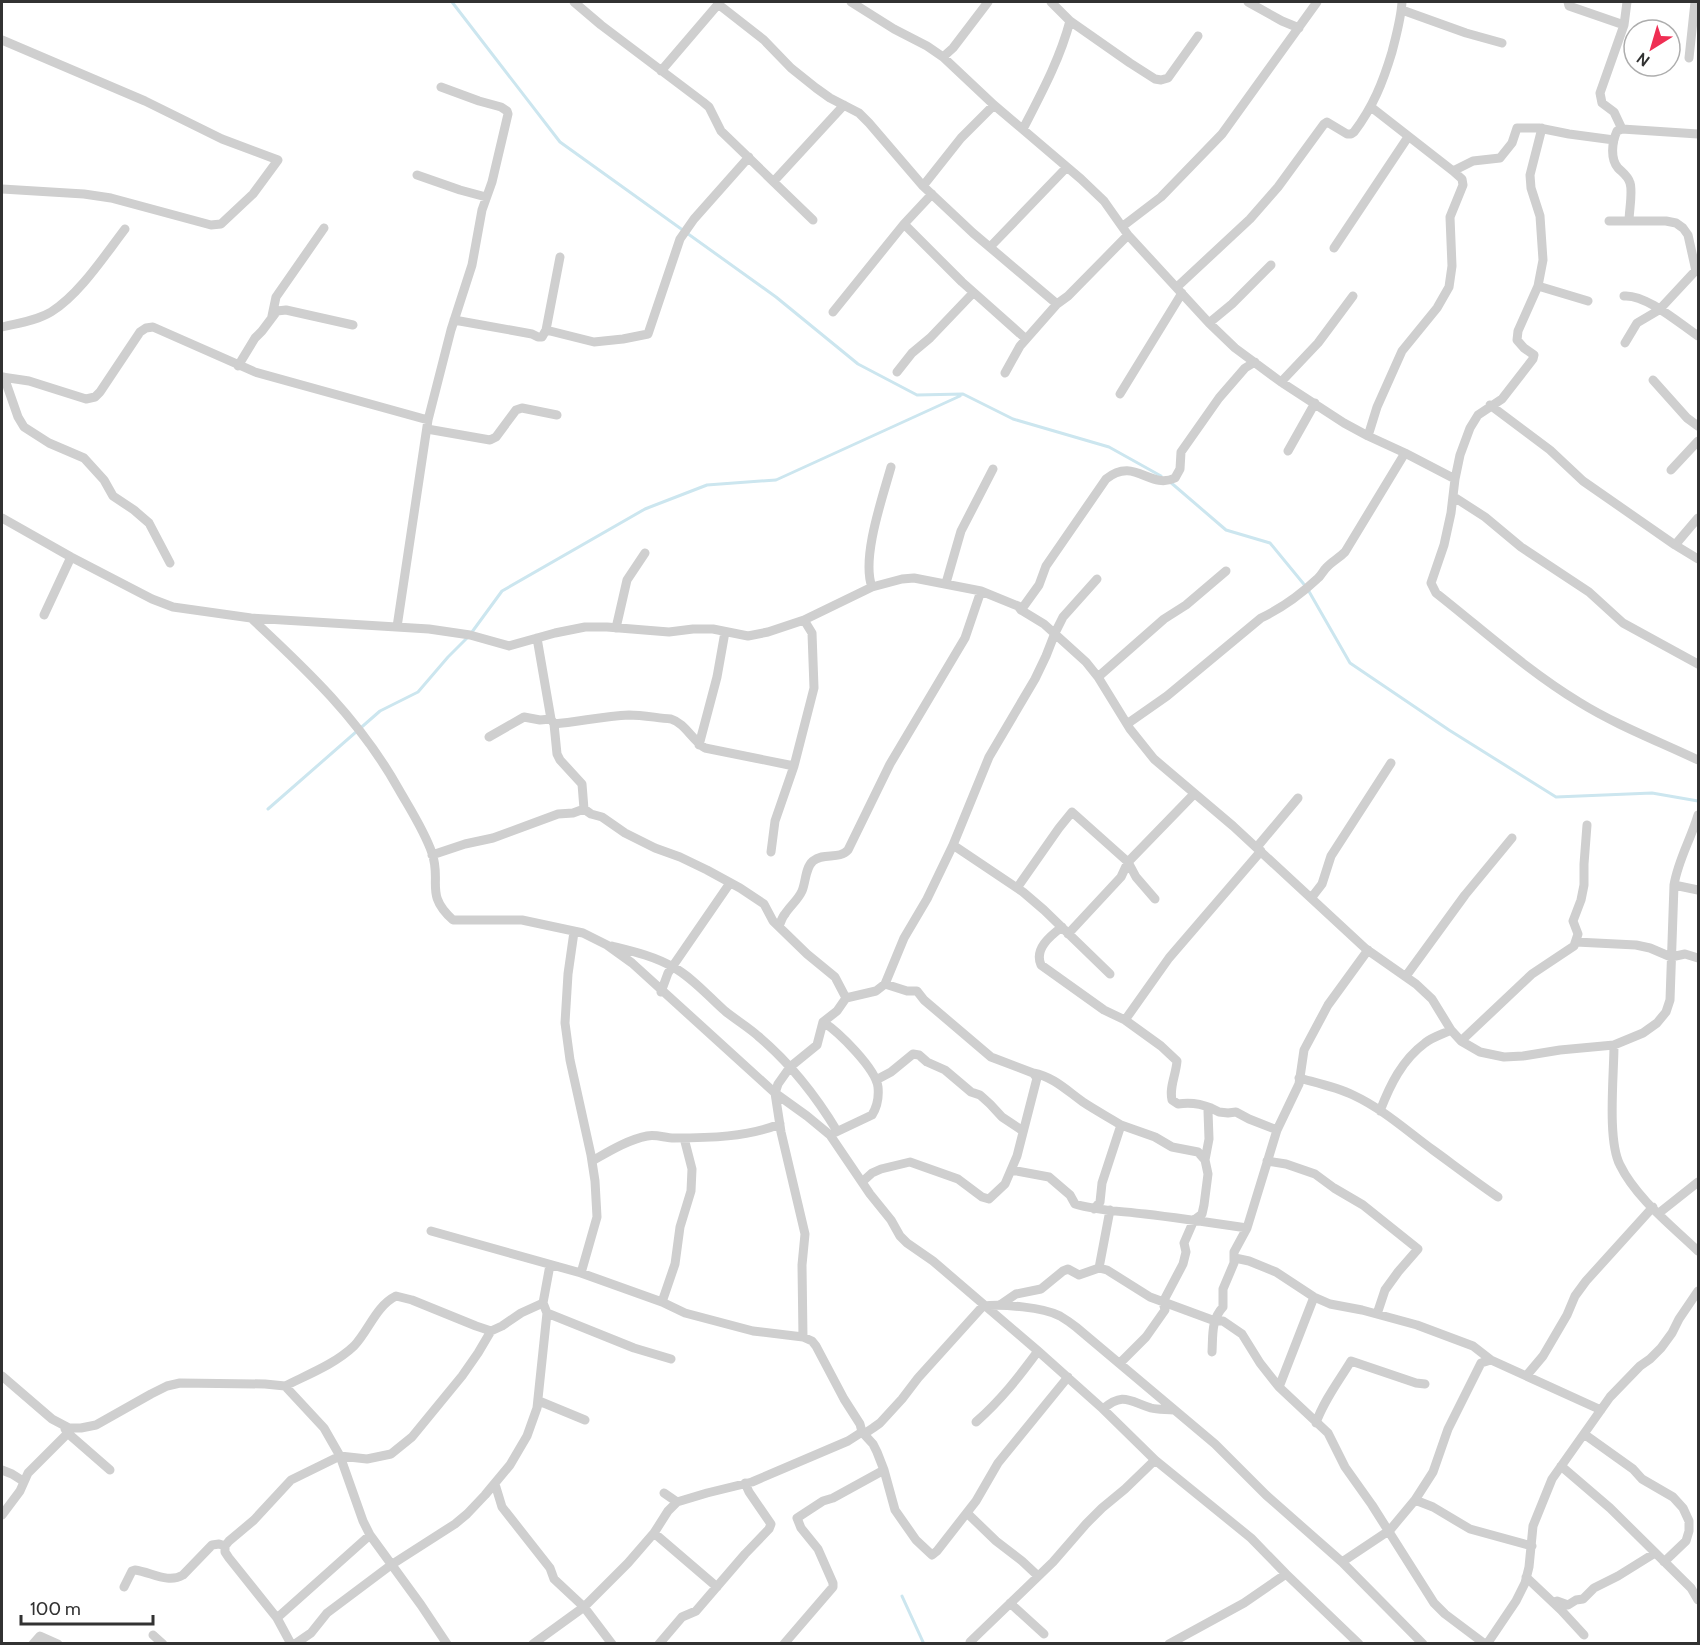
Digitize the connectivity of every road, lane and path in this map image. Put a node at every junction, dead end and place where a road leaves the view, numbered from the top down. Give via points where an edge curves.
1 (574, 2) edge
2 (851, 2) edge
3 (988, 2) edge
4 (1051, 2) edge
5 (1248, 2) edge
6 (1317, 2) edge
7 (1568, 2) edge
8 (1628, 2) edge
9 (1695, 2) edge
10 (719, 3) edge
11 (1402, 6) edge
12 (1625, 18) edge
13 (1070, 21) junction
14 (1622, 24) edge
15 (1299, 28) junction
16 (1622, 31) edge
17 (1198, 36) dead end
18 (2, 40) edge
19 (1502, 43) dead end
20 (943, 57) junction
21 (1689, 58) dead end
22 (661, 71) junction
23 (441, 87) dead end
24 (844, 105) junction
25 (994, 105) junction
26 (1371, 107) junction
27 (1542, 128) junction
28 (1023, 129) junction
29 (1622, 129) junction
30 (1698, 134) edge
31 (1408, 136) junction
32 (1614, 140) junction
33 (748, 158) junction
34 (1067, 167) junction
35 (1453, 171) junction
36 (417, 175) dead end
37 (774, 182) junction
38 (923, 186) junction
39 (2, 189) edge
40 (932, 194) junction
41 (486, 197) junction
42 (813, 220) dead end
43 (1609, 221) dead end
44 (1629, 221) junction
45 (904, 224) junction
46 (1123, 226) junction
47 (324, 228) dead end
48 (126, 229) dead end
49 (1128, 235) junction
50 (990, 247) junction
51 (1334, 248) dead end
52 (560, 257) dead end
53 (1271, 265) dead end
54 (1697, 269) edge
55 (1538, 286) junction
56 (1179, 290) junction
57 (974, 293) junction
58 (1353, 296) dead end
59 (1624, 296) dead end
60 (1588, 301) dead end
61 (1057, 304) junction
62 (1659, 310) junction
63 (833, 312) dead end
64 (272, 316) junction
65 (454, 320) junction
66 (1209, 323) junction
67 (353, 325) dead end
68 (2, 327) edge
69 (546, 330) junction
70 (1698, 336) edge
71 (1026, 339) junction
72 (1625, 343) dead end
73 (1255, 362) junction
74 (238, 366) junction
75 (897, 372) dead end
76 (1005, 373) dead end
77 (3, 377) edge
78 (1653, 380) dead end
79 (1281, 382) junction
80 (1120, 394) dead end
81 (1315, 403) junction
82 (1490, 405) junction
83 (557, 415) dead end
84 (427, 424) junction
85 (1698, 426) edge
86 (1368, 436) junction
87 (1698, 441) edge
88 (1288, 451) dead end
89 (1405, 453) junction
90 (891, 467) dead end
91 (993, 469) dead end
92 (1671, 470) dead end
93 (1455, 479) junction
94 (1454, 498) junction
95 (2, 518) edge
96 (1698, 518) edge
97 (1675, 545) junction
98 (645, 553) dead end
99 (71, 557) junction
100 (1698, 559) edge
101 (170, 563) dead end
102 (1226, 571) dead end
103 (1097, 579) dead end
104 (946, 583) junction
105 (872, 587) junction
106 (981, 591) junction
107 (1021, 610) junction
108 (44, 615) dead end
109 (251, 618) junction
110 (804, 620) junction
111 (398, 627) junction
112 (616, 628) junction
113 (725, 632) junction
114 (1054, 633) junction
115 (537, 638) junction
116 (1698, 664) edge
117 (1098, 676) junction
118 (552, 722) junction
119 (1127, 724) junction
120 (489, 737) dead end
121 (699, 745) junction
122 (1698, 760) edge
123 (1391, 763) dead end
124 (794, 766) junction
125 (1194, 794) junction
126 (1298, 798) dead end
127 (584, 809) junction
128 (1698, 814) edge
129 (1587, 825) dead end
130 (1512, 838) dead end
131 (952, 845) junction
132 (1259, 849) junction
133 (771, 852) dead end
134 (432, 855) junction
135 (1128, 862) junction
136 (730, 883) junction
137 (1674, 885) junction
138 (1017, 888) junction
139 (1698, 890) edge
140 (1312, 897) junction
141 (1155, 899) dead end
142 (778, 926) junction
143 (1065, 930) junction
144 (574, 932) junction
145 (1576, 942) junction
146 (607, 945) junction
147 (1368, 950) junction
148 (1671, 957) junction
149 (1698, 958) edge
150 (672, 966) junction
151 (1110, 974) dead end
152 (1406, 976) junction
153 (885, 984) junction
154 (662, 992) junction
155 (846, 998) junction
156 (1125, 1020) junction
157 (823, 1022) junction
158 (1451, 1030) junction
159 (1461, 1041) junction
160 (1614, 1045) junction
161 (790, 1068) junction
162 (1033, 1073) junction
163 (1299, 1078) junction
164 (876, 1080) junction
165 (775, 1093) junction
166 (1211, 1108) junction
167 (825, 1111) junction
168 (1380, 1111) junction
169 (814, 1122) junction
170 (780, 1124) junction
171 (1121, 1125) junction
172 (1277, 1130) junction
173 (1023, 1131) junction
174 (833, 1133) junction
175 (684, 1138) junction
176 (1205, 1160) junction
177 (592, 1161) junction
178 (1267, 1161) junction
179 (1011, 1170) junction
180 (862, 1182) junction
181 (1698, 1182) edge
182 (1498, 1197) dead end
183 (1094, 1209) junction
184 (1110, 1210) junction
185 (1656, 1210) junction
186 (1194, 1220) junction
187 (1247, 1228) junction
188 (431, 1231) dead end
189 (1698, 1251) edge
190 (1235, 1258) junction
191 (550, 1265) junction
192 (1099, 1268) junction
193 (582, 1273) junction
194 (1698, 1291) edge
195 (1314, 1297) junction
196 (662, 1302) junction
197 (1163, 1302) junction
198 (543, 1303) junction
199 (1000, 1305) junction
200 (983, 1306) junction
201 (547, 1313) junction
202 (1377, 1314) junction
203 (1215, 1321) junction
204 (491, 1331) junction
205 (803, 1337) junction
206 (1038, 1351) junction
207 (1212, 1352) dead end
208 (671, 1359) dead end
209 (1491, 1360) junction
210 (1120, 1363) junction
211 (1527, 1375) junction
212 (2, 1376) edge
213 (1068, 1377) junction
214 (1425, 1384) dead end
215 (285, 1386) junction
216 (1279, 1387) junction
217 (539, 1401) junction
218 (1103, 1409) junction
219 (1174, 1410) junction
220 (1601, 1410) junction
221 (585, 1420) dead end
222 (976, 1422) dead end
223 (1316, 1423) junction
224 (66, 1430) junction
225 (862, 1432) junction
226 (1584, 1434) junction
227 (340, 1456) junction
228 (1155, 1460) junction
229 (1561, 1466) junction
230 (2, 1470) edge
231 (110, 1470) dead end
232 (884, 1470) junction
233 (23, 1481) junction
234 (746, 1483) junction
235 (495, 1484) junction
236 (664, 1493) dead end
237 (1415, 1500) junction
238 (677, 1502) junction
239 (967, 1513) junction
240 (2, 1515) edge
241 (1389, 1531) junction
242 (654, 1533) junction
243 (370, 1535) junction
244 (225, 1546) junction
245 (1532, 1546) junction
246 (1655, 1553) junction
247 (1342, 1562) junction
248 (1664, 1562) junction
249 (391, 1565) junction
250 (1286, 1574) junction
251 (1038, 1576) junction
252 (1526, 1577) junction
253 (124, 1587) dead end
254 (717, 1587) junction
255 (1698, 1600) edge
256 (1553, 1602) junction
257 (1010, 1603) junction
258 (584, 1607) junction
259 (277, 1618) junction
260 (1044, 1634) dead end
261 (153, 1635) dead end
262 (1584, 1635) dead end
263 (547, 1640) edge
264 (970, 1642) dead end
265 (162, 1643) edge
266 (33, 1644) edge
267 (58, 1644) edge
268 (293, 1644) edge
269 (447, 1644) edge
270 (533, 1644) edge
271 (612, 1644) edge
272 (659, 1644) edge
273 (784, 1644) edge
274 (1169, 1644) edge
275 (1359, 1644) edge
276 (1423, 1644) edge
277 (1486, 1644) edge

1 - 22 street
2 - 20 street
3 - 20 street
4 - 13 street
5 - 15 street
6 - 15 street
7 - 14 street via 1569,6
8 - 12 street
9 - 21 street
10 - 22 street
10 - 24 street via 791,68
11 - 19 street via 1466,33
11 - 26 street via 1383,82
13 - 17 street via 1161,80 1168,78
13 - 28 street via 1051,73
15 - 46 street via 1222,134 1161,197
16 - 29 street via 1600,93 1602,103 1614,112
18 - 39 street via 145,101 222,139 278,160 253,194 221,224 211,225 111,198
20 - 25 street
22 - 33 street via 709,107 721,131
23 - 41 street via 507,111
24 - 37 street
24 - 38 street via 869,123
25 - 28 street
25 - 38 street via 961,138
26 - 31 street
26 - 56 street via 1351,134 1324,124 1278,187
27 - 32 street
27 - 35 street via 1517,128 1500,158 1473,161
27 - 55 street via 1530,175 1542,242
28 - 34 street
29 - 30 street
29 - 32 street
31 - 35 street
31 - 51 street
32 - 44 street via 1613,158 1630,182
33 - 37 street
33 - 69 street via 680,239 648,334 594,342
34 - 46 street via 1104,201
34 - 50 street
35 - 86 street via 1463,184 1450,218 1449,287 1402,351
36 - 41 street
37 - 42 street
38 - 40 street
40 - 45 street
40 - 50 street
41 - 65 street via 472,265
43 - 44 street
44 - 54 street via 1676,223 1689,235
45 - 57 street
45 - 63 street
46 - 49 street
47 - 64 street via 276,297
48 - 68 street via 64,303 50,313
49 - 56 street
49 - 61 street
50 - 61 street
52 - 69 street
53 - 66 street
54 - 62 street
55 - 60 street
55 - 82 street via 1517,340 1534,355 1533,359 1503,399
56 - 66 street
56 - 80 street
57 - 71 street
57 - 75 street
58 - 79 street via 1318,343
59 - 62 street via 1631,295
61 - 71 street
62 - 70 street
62 - 72 street via 1637,323
64 - 67 street via 286,310
64 - 74 street
65 - 69 street via 538,337
65 - 84 street
66 - 73 street
71 - 76 street
73 - 79 street
73 - 107 street via 1219,398 1182,452 1177,473 1169,481 1120,471 1106,479
74 - 77 street via 153,327 140,332 94,397 86,399
74 - 84 street
77 - 101 street via 24,427 84,458 113,496 148,523
78 - 85 street
79 - 81 street
81 - 86 street
81 - 88 street
82 - 93 street via 1470,428
82 - 97 street via 1550,450 1583,481
83 - 84 street via 516,410 490,440
84 - 111 street
86 - 89 street
87 - 92 street
89 - 93 street
89 - 119 street via 1337,561 1299,595 1261,618
90 - 105 street via 872,544
91 - 104 street via 961,531
93 - 94 street
94 - 116 street via 1589,592 1623,623
94 - 122 street via 1431,583 1436,593 1539,676 1580,703
95 - 99 street
96 - 97 street
97 - 100 street
98 - 112 street via 627,580
99 - 108 street
99 - 109 street via 173,607
102 - 117 street
103 - 114 street
104 - 105 street via 914,578
104 - 106 street
105 - 110 street
106 - 107 street
106 - 142 street via 965,638 890,764 848,850 842,855 814,860 799,897
107 - 114 street
109 - 111 street
109 - 134 street via 338,702 369,741
110 - 113 street via 748,636
110 - 124 street via 812,633 814,688
111 - 115 street via 470,635 509,646
112 - 113 street
112 - 115 street via 585,627
113 - 121 street
114 - 117 street
114 - 131 street via 1035,679 989,757
115 - 118 street
117 - 119 street
118 - 120 street via 524,717
118 - 121 street via 631,715 671,719
118 - 127 street via 557,754 582,784
119 - 125 street via 1154,759
121 - 124 street
123 - 140 street via 1331,856 1322,884
124 - 133 street via 774,821
125 - 132 street
125 - 135 street
126 - 132 street
127 - 134 street
127 - 136 street via 650,846
128 - 137 street
129 - 145 street via 1584,885 1573,921 1578,934
130 - 152 street
131 - 138 street
131 - 153 street
132 - 140 street
132 - 156 street via 1169,958
134 - 144 street via 437,900 453,920 522,920
135 - 138 street via 1072,813
135 - 141 street
135 - 143 street via 1121,877
136 - 142 street via 764,904
136 - 150 street
137 - 139 street
137 - 148 street
138 - 143 street
140 - 147 street
142 - 155 street via 835,977
143 - 151 street
143 - 156 street via 1054,933 1043,945 1039,954 1041,965 1104,1010
144 - 146 street
144 - 177 street via 565,1023
145 - 148 street via 1636,945
145 - 159 street via 1532,974
146 - 150 street
146 - 154 street
147 - 152 street
147 - 163 street via 1312,1034 1304,1050
148 - 149 street via 1685,954
148 - 160 street via 1666,1012 1643,1033
150 - 154 street
150 - 161 street via 759,1036
152 - 158 street via 1432,999
153 - 155 street via 876,991
153 - 162 street via 917,991 991,1057
154 - 165 street
155 - 157 street
156 - 166 street via 1177,1061 1170,1092 1172,1100
157 - 161 street via 816,1045
157 - 164 street via 846,1041
158 - 159 street
158 - 168 street via 1426,1042 1406,1062 1391,1083
159 - 160 street via 1480,1052 1504,1057
160 - 185 street via 1612,1115 1619,1164
161 - 165 street
161 - 167 street
162 - 171 street via 1059,1083
162 - 173 street via 1036,1084
163 - 168 street via 1355,1096
163 - 172 street
164 - 173 street via 913,1054 919,1055 980,1095 1002,1118
164 - 174 street via 877,1101 872,1115
165 - 169 street
165 - 170 street
166 - 172 street via 1236,1112
166 - 176 street
167 - 169 street
167 - 174 street
168 - 182 street
169 - 174 street
170 - 175 street via 753,1133
170 - 205 street via 805,1234
171 - 176 street via 1172,1147 1198,1152
171 - 183 street via 1102,1183 1100,1202
172 - 178 street
173 - 179 street
174 - 180 street
175 - 177 street via 645,1136
175 - 196 street via 692,1169 691,1191
176 - 186 street via 1209,1174 1207,1190 1202,1214
177 - 193 street via 597,1217
178 - 187 street
178 - 202 street via 1315,1174 1363,1205 1418,1249 1384,1290
179 - 180 street via 1005,1184 989,1199 958,1179 910,1162 872,1173
179 - 183 street via 1049,1177 1075,1204
180 - 200 street via 900,1236
181 - 185 street
183 - 184 street
184 - 186 street
184 - 192 street
185 - 189 street
185 - 211 street via 1586,1281 1543,1356
186 - 187 street
186 - 197 street via 1184,1243 1183,1264
187 - 190 street via 1236,1246
188 - 191 street
190 - 195 street via 1276,1272
190 - 203 street via 1223,1289 1223,1307
191 - 193 street
191 - 198 street
192 - 197 street
192 - 199 street via 1079,1275 1068,1269 1041,1289 1016,1294
193 - 196 street
194 - 220 street via 1660,1348
195 - 202 street
195 - 216 street
196 - 205 street via 715,1322
197 - 203 street
197 - 210 street via 1162,1316
198 - 201 street
198 - 204 street
199 - 200 street
199 - 210 street via 1058,1315
200 - 206 street
200 - 225 street via 880,1423
201 - 208 street
201 - 217 street
202 - 209 street via 1473,1346
203 - 207 street
203 - 216 street via 1223,1321 1242,1334
204 - 215 street via 396,1296 346,1353
204 - 227 street via 412,1437 391,1454 367,1458
205 - 225 street via 816,1346
206 - 213 street
206 - 222 street via 1011,1389
209 - 211 street
209 - 237 street via 1481,1364 1473,1377 1433,1472
210 - 219 street
211 - 220 street
212 - 224 street
213 - 218 street
213 - 239 street via 998,1463
214 - 223 street via 1351,1360
215 - 224 street via 180,1383 167,1386 96,1425
215 - 227 street via 324,1428
216 - 223 street
217 - 221 street
217 - 235 street via 527,1436
218 - 219 street via 1117,1399 1128,1399 1154,1409
218 - 228 street
219 - 247 street
220 - 226 street
223 - 241 street via 1328,1433 1345,1467
224 - 231 street
224 - 233 street
225 - 232 street via 873,1444
225 - 234 street via 848,1442
226 - 229 street
226 - 248 street via 1683,1508 1689,1521 1686,1541
227 - 243 street
227 - 244 street via 291,1480
228 - 250 street via 1251,1538
228 - 251 street via 1102,1508
229 - 245 street via 1533,1526
229 - 246 street
230 - 233 street
232 - 239 street via 895,1510 932,1555
232 - 273 street via 797,1518 818,1549 833,1587
233 - 240 street
234 - 238 street
234 - 254 street via 771,1524
235 - 249 street via 455,1524
235 - 258 street via 502,1508 550,1568 554,1580
236 - 238 street
237 - 241 street
237 - 245 street via 1470,1529
238 - 242 street
239 - 251 street
241 - 247 street
241 - 277 street via 1434,1603
242 - 254 street
242 - 258 street
243 - 249 street
243 - 259 street
244 - 253 street via 212,1545 178,1578 170,1580 135,1570
244 - 259 street via 229,1558
245 - 252 street
246 - 248 street
246 - 256 street via 1594,1588 1583,1599 1568,1605
247 - 276 street
248 - 255 street
249 - 268 street
249 - 269 street
250 - 274 street via 1244,1603
250 - 275 street
251 - 257 street
252 - 256 street
252 - 277 street via 1516,1601
254 - 272 street via 696,1611 682,1617
256 - 262 street
257 - 260 street
257 - 264 street
258 - 263 street
258 - 271 street
259 - 268 street
261 - 265 street
263 - 270 street
266 - 267 street via 40,1636

